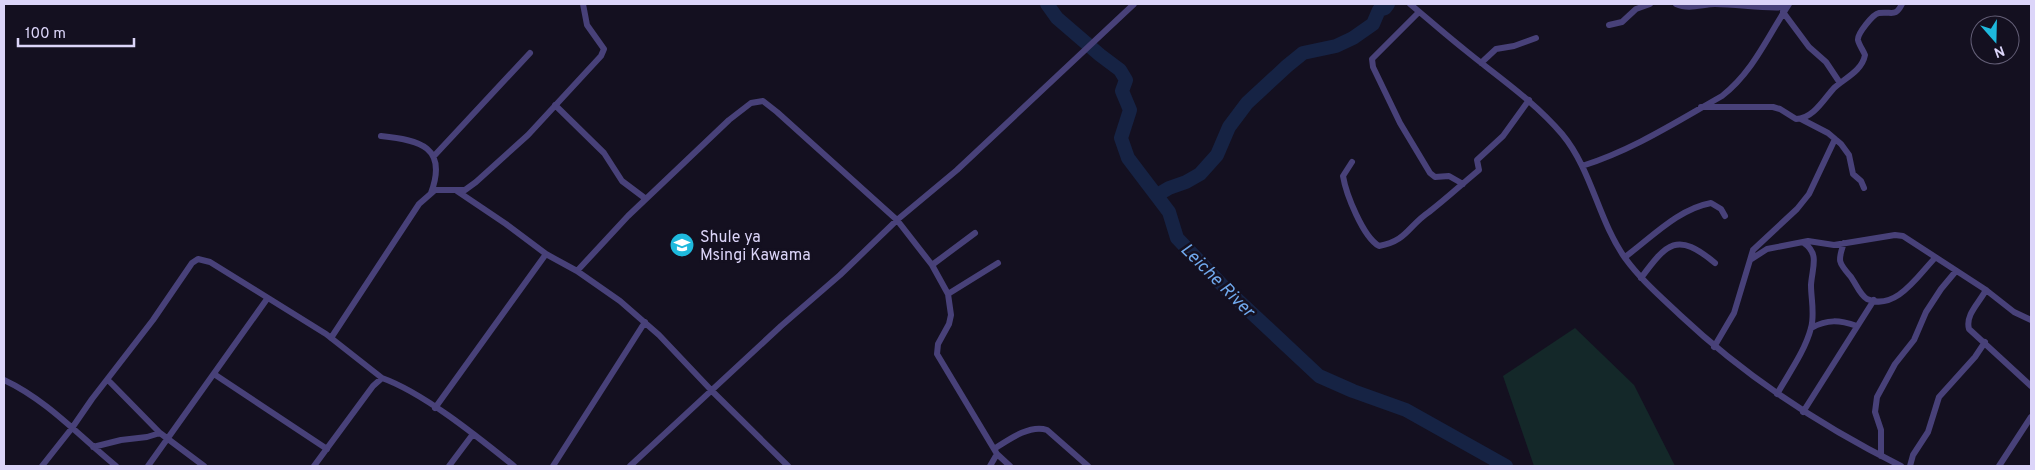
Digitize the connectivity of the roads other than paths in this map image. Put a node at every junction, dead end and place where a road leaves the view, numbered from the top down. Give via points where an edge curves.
1 (583, 4) edge
2 (1134, 4) edge
3 (1410, 4) edge
4 (1650, 4) edge
5 (1676, 4) edge
6 (1902, 4) edge
7 (1786, 7) edge
8 (1419, 12) junction
9 (1609, 26) dead end
10 (1536, 38) dead end
11 (530, 52) dead end
12 (1481, 62) junction
13 (1840, 84) junction
14 (1529, 100) junction
15 (554, 105) junction
16 (1701, 107) junction
17 (1801, 119) junction
18 (381, 136) dead end
19 (1835, 139) junction
20 (434, 156) junction
21 (1352, 162) dead end
22 (1582, 166) junction
23 (1463, 184) junction
24 (1864, 188) dead end
25 (457, 191) junction
26 (430, 193) junction
27 (646, 200) junction
28 (1725, 216) dead end
29 (897, 220) junction
30 (975, 233) dead end
31 (1804, 242) junction
32 (1844, 243) junction
33 (546, 254) junction
34 (1625, 258) junction
35 (1936, 258) junction
36 (1750, 260) junction
37 (998, 263) dead end
38 (1714, 263) dead end
39 (932, 265) junction
40 (577, 271) junction
41 (1956, 271) junction
42 (1641, 278) junction
43 (1986, 290) junction
44 (948, 294) junction
45 (267, 299) junction
46 (1874, 300) junction
47 (2031, 320) edge
48 (645, 322) junction
49 (1857, 326) junction
50 (1811, 328) junction
51 (331, 338) junction
52 (1985, 342) junction
53 (1714, 347) junction
54 (214, 374) junction
55 (382, 378) junction
56 (4, 380) edge
57 (108, 380) junction
58 (2031, 386) edge
59 (712, 390) junction
60 (1777, 394) junction
61 (435, 408) junction
62 (1803, 412) junction
63 (2031, 417) edge
64 (72, 428) junction
65 (160, 433) junction
66 (473, 434) junction
67 (168, 439) junction
68 (93, 447) junction
69 (327, 449) junction
70 (996, 452) junction
71 (1881, 456) junction
72 (42, 466) edge
73 (116, 466) edge
74 (148, 466) edge
75 (204, 466) edge
76 (314, 466) edge
77 (449, 466) edge
78 (514, 466) edge
79 (553, 466) edge
80 (630, 466) edge
81 (788, 466) edge
82 (990, 466) edge
83 (1010, 466) edge
84 (1088, 466) edge
85 (1901, 466) edge
86 (1910, 466) edge
87 (1999, 466) edge

1 - 15 street via 587,25 604,52
2 - 29 street via 957,170
3 - 8 street
4 - 9 street via 1636,9 1622,22
5 - 7 street
6 - 13 street via 1897,12 1875,15 1859,33 1858,42 1865,55 1864,60
7 - 13 street via 1809,47 1826,62
7 - 16 street via 1739,81 1722,96
8 - 12 street
8 - 23 street via 1372,59 1373,67 1400,123 1430,173 1435,177 1449,176
10 - 12 street via 1496,49
11 - 20 street
12 - 14 street
13 - 17 street via 1815,110
14 - 22 street via 1563,135
14 - 23 street via 1504,136 1477,160 1479,170
15 - 25 street via 528,135 476,182 465,190
15 - 27 street via 604,153 622,181
16 - 17 street via 1773,107 1792,118
16 - 22 street via 1648,139
17 - 19 street
18 - 20 street via 419,143
19 - 24 street via 1848,152 1853,174
19 - 36 street via 1810,194 1754,250
20 - 26 street via 436,172
21 - 23 street via 1343,176 1344,185 1369,238 1379,246 1403,237
22 - 34 street via 1606,226
25 - 26 street via 442,189
25 - 33 street
26 - 51 street
27 - 29 street via 729,120 751,103 763,101
27 - 40 street
28 - 34 street via 1711,203 1702,204 1667,225
29 - 39 street
29 - 59 street
30 - 39 street
31 - 32 street
31 - 36 street via 1767,249
31 - 50 street via 1811,248 1815,259 1811,284
32 - 35 street via 1903,236
32 - 46 street via 1840,264 1863,296
33 - 40 street
33 - 61 street
34 - 42 street
35 - 41 street
35 - 46 street via 1906,291 1889,299
36 - 53 street via 1734,313
37 - 44 street
38 - 42 street via 1697,250 1672,244 1661,252
39 - 44 street
40 - 48 street
41 - 43 street
41 - 71 street via 1926,312 1914,340 1895,364 1877,397 1875,412 1881,430
42 - 53 street
43 - 47 street
43 - 52 street via 1968,322 1970,329
44 - 70 street via 951,314 937,354
45 - 51 street
45 - 54 street
45 - 57 street via 210,262 198,259
46 - 49 street
48 - 59 street
48 - 79 street
49 - 50 street via 1835,320
49 - 62 street
50 - 60 street
51 - 55 street
52 - 58 street
52 - 86 street via 1939,397 1928,432
53 - 60 street
54 - 67 street
54 - 69 street
55 - 61 street via 396,383
55 - 69 street via 372,386
56 - 64 street via 28,392
57 - 64 street
57 - 65 street
59 - 80 street
59 - 81 street
60 - 62 street
61 - 66 street
62 - 71 street
63 - 87 street
64 - 68 street
64 - 72 street
65 - 67 street
65 - 68 street
66 - 77 street
66 - 78 street
67 - 74 street
67 - 75 street
68 - 73 street
69 - 76 street
70 - 82 street
70 - 83 street
70 - 84 street via 1019,434 1042,428
71 - 85 street

